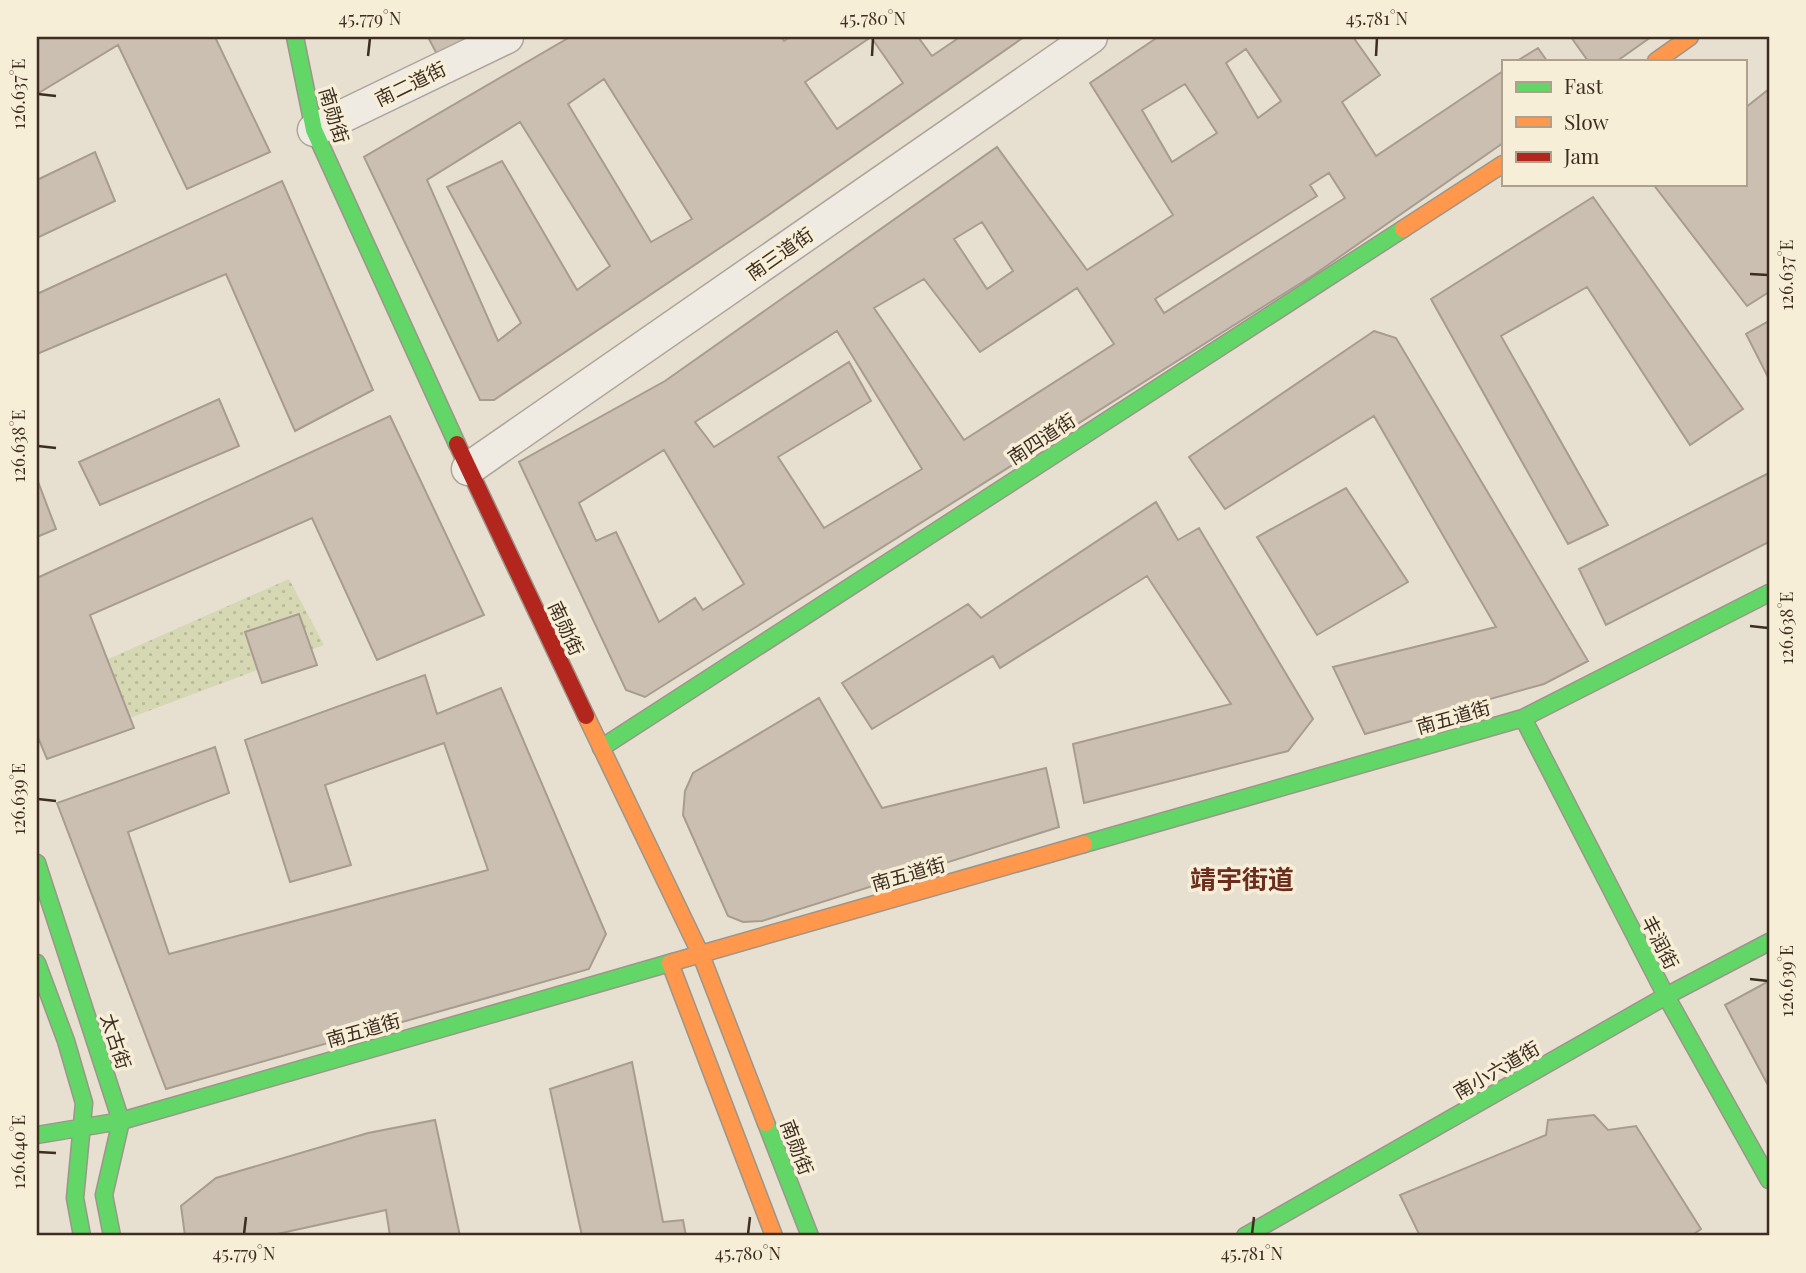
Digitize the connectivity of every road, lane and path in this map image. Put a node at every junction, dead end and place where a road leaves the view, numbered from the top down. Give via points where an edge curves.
1 (295, 37) edge
2 (506, 37) edge
3 (1090, 37) edge
4 (1690, 37) edge
5 (1657, 60) edge
6 (314, 130) junction
7 (1502, 165) edge
8 (468, 469) junction
9 (1769, 593) edge
10 (1523, 718) junction
11 (601, 748) junction
12 (37, 863) edge
13 (1769, 942) edge
14 (701, 955) junction
15 (37, 963) edge
16 (670, 963) junction
17 (1666, 996) junction
18 (121, 1121) junction
19 (82, 1127) junction
20 (37, 1135) edge
21 (1769, 1180) edge
22 (82, 1236) edge
23 (112, 1236) edge
24 (774, 1236) edge
25 (810, 1236) edge
26 (1245, 1236) edge

1 - 6 street, 南勋街
2 - 6 street, 南二道街
3 - 8 street, 南三道街
4 - 5 street
6 - 8 street, 南勋街
7 - 11 street, 南四道街
8 - 11 street, 南勋街
9 - 10 street, 南五道街
10 - 14 street, 南五道街
10 - 17 street, 丰润街
11 - 14 street, 南勋街
12 - 18 street, 太古街
13 - 17 street, 南小六道街
14 - 16 street, 南五道街
14 - 25 street, 南勋街
15 - 19 street via 84,1103
16 - 18 street, 南五道街
16 - 24 street
17 - 21 street, 丰润街
17 - 26 street, 南小六道街
18 - 19 street, 南五道街
18 - 23 street via 104,1195
19 - 20 street, 南五道街
19 - 22 street via 75,1198

